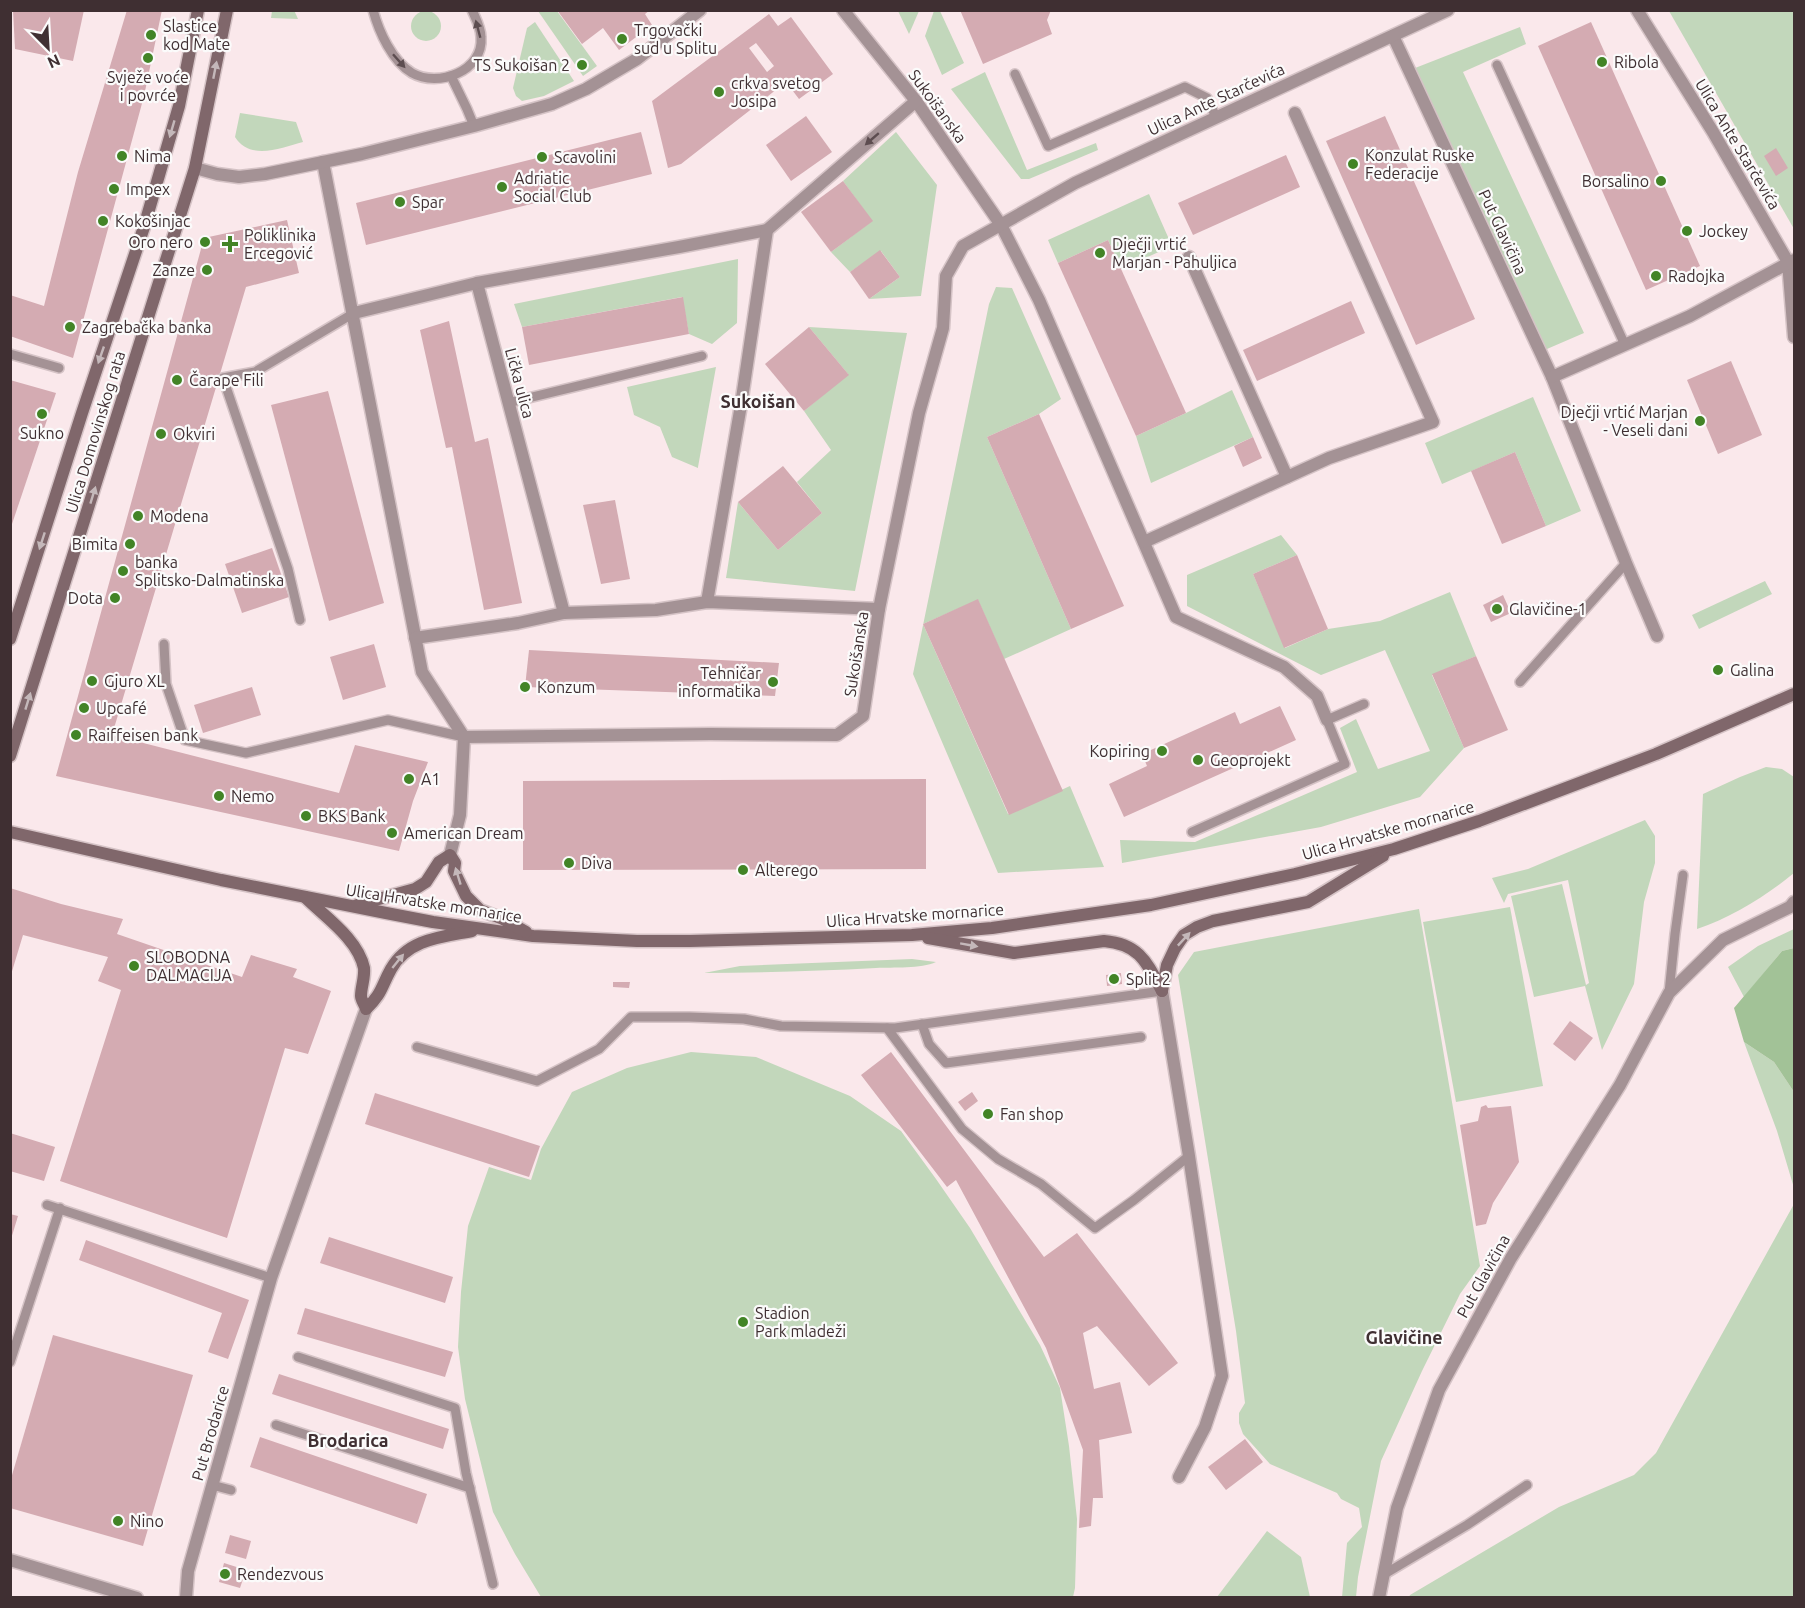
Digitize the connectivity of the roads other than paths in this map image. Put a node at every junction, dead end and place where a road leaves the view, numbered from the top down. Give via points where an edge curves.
1 (198, 10) edge
2 (227, 10) edge
3 (373, 10) edge
4 (472, 10) edge
5 (700, 10) edge
6 (843, 10) edge
7 (1448, 10) edge
8 (1637, 10) edge
9 (1394, 36) junction
10 (1497, 65) dead end
11 (1016, 74) dead end
12 (451, 76) junction
13 (916, 101) junction
14 (1295, 113) dead end
15 (1216, 117) junction
16 (474, 126) junction
17 (323, 162) junction
18 (195, 168) junction
19 (1001, 225) junction
20 (766, 230) junction
21 (1189, 257) dead end
22 (1791, 261) edge
23 (477, 283) junction
24 (354, 313) junction
25 (1794, 337) edge
26 (1624, 345) junction
27 (10, 354) edge
28 (702, 356) dead end
29 (59, 368) dead end
30 (1552, 377) junction
31 (507, 403) junction
32 (1287, 477) junction
33 (1144, 542) junction
34 (1626, 563) junction
35 (707, 602) junction
36 (879, 609) junction
37 (564, 613) junction
38 (300, 620) dead end
39 (1657, 636) dead end
40 (415, 638) junction
41 (10, 639) edge
42 (164, 644) dead end
43 (1521, 682) dead end
44 (1794, 694) edge
45 (1364, 704) dead end
46 (1327, 720) junction
47 (464, 737) junction
48 (10, 756) edge
49 (10, 832) edge
50 (1192, 832) dead end
51 (1394, 849) junction
52 (450, 855) junction
53 (1683, 875) dead end
54 (304, 897) junction
55 (1794, 903) edge
56 (352, 907) junction
57 (485, 929) junction
58 (912, 935) junction
59 (533, 936) junction
60 (1162, 992) junction
61 (1669, 993) junction
62 (366, 1009) junction
63 (922, 1024) junction
64 (886, 1028) junction
65 (1141, 1037) dead end
66 (417, 1047) dead end
67 (1189, 1156) junction
68 (47, 1205) dead end
69 (60, 1208) junction
70 (271, 1278) junction
71 (298, 1357) dead end
72 (10, 1362) edge
73 (276, 1425) dead end
74 (1179, 1477) dead end
75 (212, 1485) junction
76 (1527, 1485) dead end
77 (470, 1488) junction
78 (231, 1490) dead end
79 (10, 1560) edge
80 (1383, 1575) junction
81 (494, 1584) dead end
82 (137, 1598) edge
83 (186, 1598) edge
84 (1379, 1598) edge

1 -> 41 main road, Ulica Domovinskog rata via 179,106 144,227
18 -> 2 main road, Ulica Domovinskog rata
3 -> 12 lane via 394,57 403,66 426,78
12 -> 4 lane via 469,67 479,50 481,38
5 - 16 street via 637,59 586,89 552,104
6 - 13 street, Sukoišanska
7 - 9 street, Ulica Ante Starčevića
8 - 22 street, Ulica Ante Starčevića
9 - 15 street, Ulica Ante Starčevića
9 - 30 street, Put Glavičina
10 - 26 lane
11 - 15 lane via 1048,146 1185,87 1208,98
12 - 16 lane
13 - 19 street, Sukoišanska
13 -> 20 street
14 - 32 street via 1433,422
15 - 19 street, Ulica Ante Starčevića via 1075,183
16 - 17 street
17 - 18 street via 239,177
17 - 24 street
48 -> 18 main road, Ulica Domovinskog rata
19 - 33 street, Sukoišanska via 1039,300
19 - 36 street, Sukoišanska via 963,246 946,276 943,328 919,413
20 - 23 street
20 - 35 street
21 - 32 street
22 - 25 street, Ulica Ante Starčevića
22 - 26 street via 1690,316
23 - 24 street
23 - 31 street, Lička ulica
24 - 38 lane via 255,372 223,378 288,569
24 - 40 street
26 - 30 street
27 - 29 lane
28 - 31 lane
30 - 34 street, Put Glavičina
31 - 37 street, Lička ulica
32 - 33 street
33 - 46 street, Sukoišanska via 1176,617 1284,667 1317,696
34 - 39 street, Put Glavičina
34 - 43 lane
35 - 36 street
35 - 37 street via 656,610
36 - 47 street, Sukoišanska via 863,716 837,735
37 - 40 street
40 - 47 street via 422,672
42 - 47 lane via 166,684 185,740 246,753 388,720
44 - 51 main road, Ulica Hrvatske mornarice via 1656,754
45 - 46 lane
46 - 50 lane, Sukoišanska via 1345,764
47 - 52 street via 460,815
49 - 54 main road, Ulica Hrvatske mornarice
51 - 58 main road, Ulica Hrvatske mornarice via 1151,905 992,928
60 -> 51 main road via 1167,965 1184,935 1213,921 1308,902
52 - 56 main road via 415,889
59 -> 52 main road via 480,910 466,896
53 - 61 lane, Put Glavičina
54 - 56 main road, Ulica Hrvatske mornarice
54 - 62 main road via 352,944 364,969 361,997
55 - 61 street, Put Glavičina via 1723,939
56 - 57 main road, Ulica Hrvatske mornarice
57 - 59 main road, Ulica Hrvatske mornarice
62 -> 57 main road via 378,998 400,956 410,948 427,940
58 - 59 main road, Ulica Hrvatske mornarice via 690,941
58 -> 60 main road via 1014,953 1119,942 1129,946 1149,966
60 - 63 lane
60 - 67 street
61 - 80 street, Put Glavičina via 1620,1084 1511,1258 1439,1390 1397,1508
62 - 70 street, Put Brodarice
63 - 64 lane
63 - 65 lane via 929,1044 946,1063
64 - 66 lane via 631,1017 599,1049 537,1081
64 - 67 lane via 962,1130 998,1159 1041,1184 1095,1228
67 - 74 street via 1222,1376 1205,1426
68 - 69 lane
69 - 70 lane
69 - 72 lane
70 - 75 street, Put Brodarice
71 - 77 lane via 455,1408
73 - 77 lane
75 - 78 lane
75 - 83 street, Put Brodarice via 188,1571
76 - 80 lane
77 - 81 lane
79 - 82 street
80 - 84 street, Put Glavičina

